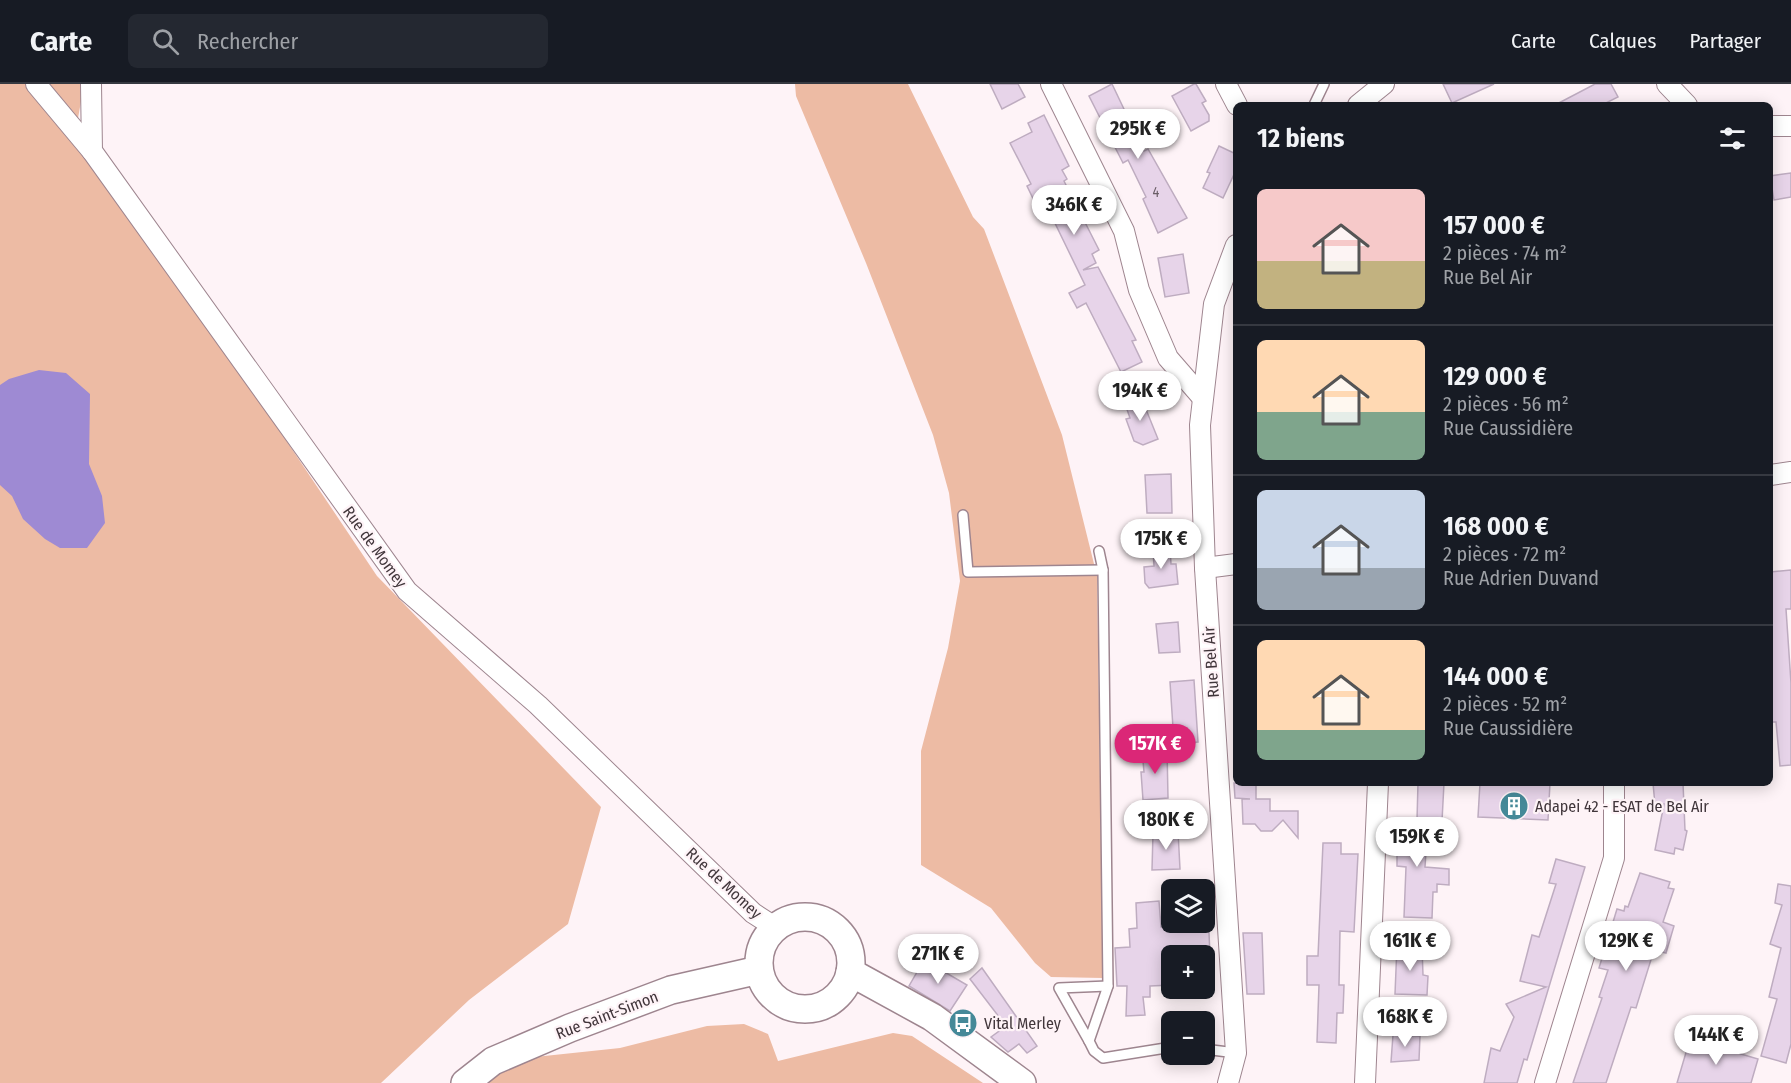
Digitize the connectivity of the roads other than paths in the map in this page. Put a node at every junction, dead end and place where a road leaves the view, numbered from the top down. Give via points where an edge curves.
1 (36, 84) edge
2 (91, 84) edge
3 (1052, 84) edge
4 (1226, 84) edge
5 (1324, 84) edge
6 (1384, 84) edge
7 (1667, 84) edge
8 (1235, 102) edge
9 (1315, 102) edge
10 (1362, 102) edge
11 (1684, 102) edge
12 (1773, 126) edge
13 (1791, 126) edge
14 (92, 151) junction
15 (1233, 253) edge
16 (1201, 396) junction
17 (1791, 472) edge
18 (1773, 475) edge
19 (963, 515) dead end
20 (1099, 552) dead end
21 (1233, 564) edge
22 (1205, 568) junction
23 (1103, 570) junction
24 (1378, 786) edge
25 (1614, 786) edge
26 (776, 928) junction
27 (759, 970) junction
28 (850, 972) junction
29 (1108, 986) junction
30 (1089, 1041) junction
31 (1161, 1049) edge
32 (1215, 1050) edge
33 (1236, 1053) junction
34 (465, 1083) edge
35 (1022, 1083) edge
36 (1228, 1083) edge
37 (1365, 1083) edge
38 (1545, 1083) edge

1 - 14 street, Rue de Momey
2 - 14 street
3 - 16 street via 1124,231 1140,290 1168,358
4 - 8 street
5 - 9 lane
6 - 10 street
7 - 11 street
12 - 13 street
14 - 26 street, Rue de Momey via 407,591 538,705 753,913
15 - 16 street, Rue Bel Air via 1214,304
16 - 22 street, Rue Bel Air
17 - 18 street
19 - 23 lane via 968,572
20 - 23 lane
21 - 22 street
22 - 33 street, Rue Bel Air
23 - 29 lane
24 - 37 street
25 - 38 street via 1614,858
26 - 27 street via 765,940
26 - 28 street via 802,917 834,927 850,952
27 - 28 street via 772,995 785,1005 806,1010 824,1006 840,994
27 - 34 street, Rue Saint-Simon via 672,990 570,1028 494,1061
28 - 35 street via 932,1017
29 - 30 lane
29 - 30 lane via 1059,988
30 - 31 lane via 1103,1058
32 - 33 lane
33 - 36 street, Rue Bel Air

